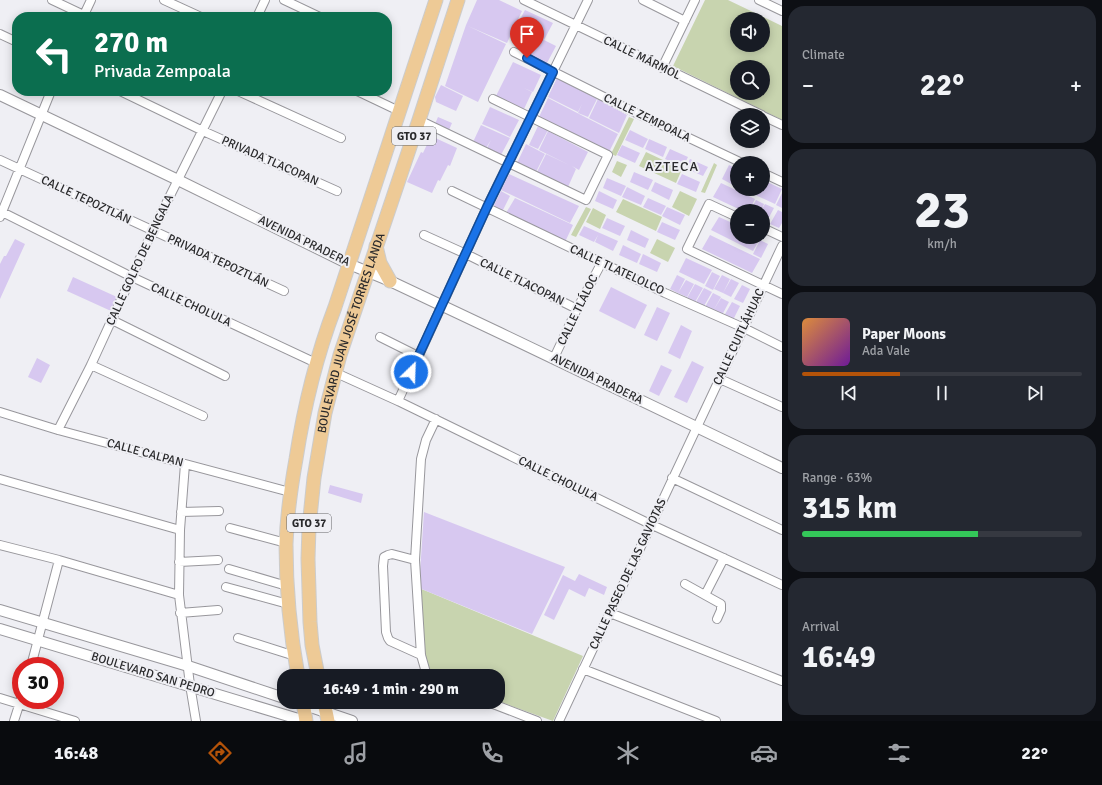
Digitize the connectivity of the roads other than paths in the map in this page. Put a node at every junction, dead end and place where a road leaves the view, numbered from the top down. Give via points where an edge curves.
1 (52, 0) edge
2 (91, 0) edge
3 (164, 0) edge
4 (265, 0) edge
5 (284, 0) edge
6 (436, 0) edge
7 (458, 0) edge
8 (524, 0) edge
9 (588, 0) edge
10 (643, 0) edge
11 (695, 0) edge
12 (759, 0) edge
13 (782, 11) edge
14 (77, 12) edge
15 (86, 12) edge
16 (189, 12) edge
17 (259, 12) edge
18 (309, 12) edge
19 (685, 21) junction
20 (575, 26) junction
21 (0, 34) edge
22 (12, 40) edge
23 (514, 52) dead end
24 (662, 68) junction
25 (553, 72) junction
26 (0, 95) edge
27 (49, 96) edge
28 (130, 96) edge
29 (220, 96) edge
30 (249, 96) edge
31 (368, 96) edge
32 (492, 99) dead end
33 (747, 108) edge
34 (399, 111) junction
35 (41, 116) junction
36 (531, 117) junction
37 (770, 119) edge
38 (419, 120) junction
39 (782, 125) edge
40 (203, 131) junction
41 (341, 138) dead end
42 (730, 157) edge
43 (0, 160) edge
44 (508, 163) junction
45 (19, 169) junction
46 (770, 176) edge
47 (178, 180) junction
48 (782, 182) edge
49 (337, 191) dead end
50 (452, 191) dead end
51 (487, 207) junction
52 (730, 214) edge
53 (1, 215) edge
54 (153, 230) junction
55 (770, 231) edge
56 (424, 235) dead end
57 (782, 237) edge
58 (376, 246) junction
59 (782, 246) edge
60 (466, 254) junction
61 (602, 262) junction
62 (349, 264) junction
63 (368, 271) junction
64 (132, 277) junction
65 (390, 281) junction
66 (764, 285) junction
67 (284, 292) dead end
68 (782, 294) edge
69 (442, 305) junction
70 (578, 309) junction
71 (112, 320) junction
72 (744, 328) junction
73 (380, 337) dead end
74 (782, 347) edge
75 (418, 356) junction
76 (554, 358) junction
77 (316, 363) junction
78 (91, 364) junction
79 (334, 372) junction
80 (225, 376) dead end
81 (720, 379) junction
82 (398, 401) junction
83 (782, 408) edge
84 (0, 412) edge
85 (203, 416) dead end
86 (436, 419) junction
87 (697, 428) junction
88 (58, 430) junction
89 (185, 464) junction
90 (782, 468) edge
91 (672, 478) junction
92 (0, 479) edge
93 (290, 492) junction
94 (219, 511) dead end
95 (181, 512) junction
96 (650, 524) junction
97 (230, 528) dead end
98 (180, 530) junction
99 (782, 530) edge
100 (286, 543) junction
101 (0, 545) edge
102 (724, 558) junction
103 (60, 560) junction
104 (218, 560) dead end
105 (416, 560) junction
106 (179, 562) junction
107 (229, 569) dead end
108 (684, 584) dead end
109 (782, 585) edge
110 (287, 586) junction
111 (226, 587) dead end
112 (705, 594) junction
113 (179, 595) junction
114 (288, 604) junction
115 (0, 610) edge
116 (218, 610) dead end
117 (610, 612) junction
118 (180, 613) junction
119 (716, 619) dead end
120 (43, 623) junction
121 (0, 629) edge
122 (238, 638) dead end
123 (38, 640) junction
124 (421, 655) junction
125 (295, 656) junction
126 (33, 657) edge
127 (188, 666) junction
128 (297, 669) edge
129 (317, 669) edge
130 (425, 669) edge
131 (584, 669) junction
132 (782, 681) edge
133 (190, 685) junction
134 (277, 696) edge
135 (0, 698) edge
136 (12, 700) edge
137 (18, 709) edge
138 (42, 709) edge
139 (303, 709) edge
140 (505, 709) edge
141 (326, 711) edge
142 (14, 721) edge
143 (75, 721) edge
144 (196, 721) edge
145 (306, 721) edge
146 (352, 721) edge
147 (537, 721) edge
148 (559, 721) edge
149 (716, 721) edge

1 - 14 street
2 - 15 street
3 - 16 street
4 - 17 street
5 - 18 street
6 - 34 main road, BOULEVARD JUAN JOSÉ TORRES LANDA / GTO 37
7 - 38 main road, BOULEVARD JUAN JOSÉ TORRES LANDA / GTO 37
8 - 20 street, CALLE MÁRMOL
9 - 20 street
10 - 19 street
11 - 19 street
12 - 13 street
19 - 24 street
20 - 24 street, CALLE MÁRMOL
20 - 25 street
21 - 22 street
23 - 25 street, CALLE ZEMPOALA
24 - 33 street, CALLE MÁRMOL
25 - 36 street
25 - 42 street, CALLE ZEMPOALA
26 - 35 street, AVENIDA PRADERA
27 - 35 street
28 - 40 street
29 - 40 street, CALLE GOLFO DE BENGALA
30 - 41 street
31 - 34 street
32 - 36 street
34 - 62 main road, BOULEVARD JUAN JOSÉ TORRES LANDA / GTO 37
35 - 45 street
35 - 47 street, AVENIDA PRADERA
36 - 44 street
36 - 44 street via 608,155 586,200
37 - 39 street, CALLE MÁRMOL
38 - 44 street
38 - 58 main road, BOULEVARD JUAN JOSÉ TORRES LANDA / GTO 37
40 - 47 street, CALLE GOLFO DE BENGALA
40 - 49 street, PRIVADA TLACOPAN
43 - 45 street, CALLE TEPOZTLÁN
44 - 51 street
45 - 53 street
45 - 54 street, CALLE TEPOZTLÁN
46 - 48 street
47 - 54 street, CALLE GOLFO DE BENGALA
47 - 62 street, AVENIDA PRADERA
50 - 51 street, CALLE TLATELOLCO
51 - 60 street
51 - 61 street, CALLE TLATELOLCO
52 - 66 street via 709,204 687,249
53 - 64 street, CALLE CHOLULA
54 - 64 street, CALLE GOLFO DE BENGALA
54 - 67 street, PRIVADA TEPOZTLÁN
55 - 57 street
56 - 60 street
58 - 63 main road, BOULEVARD JUAN JOSÉ TORRES LANDA / GTO 37
58 - 65 main road via 380,263
59 - 66 street, CALLE CUITLÁHUAC
60 - 69 street
60 - 70 street, CALLE TLACOPAN
61 - 70 street, CALLE TLÁLOC
61 - 72 street, CALLE TLATELOLCO
62 - 63 street, AVENIDA PRADERA
62 - 77 main road, BOULEVARD JUAN JOSÉ TORRES LANDA / GTO 37
63 - 65 street, AVENIDA PRADERA
63 - 79 main road, BOULEVARD JUAN JOSÉ TORRES LANDA / GTO 37
64 - 71 street, CALLE GOLFO DE BENGALA
64 - 77 street, CALLE CHOLULA
65 - 69 street, AVENIDA PRADERA
66 - 68 street
66 - 72 street, CALLE CUITLÁHUAC
69 - 75 street
69 - 76 street, AVENIDA PRADERA
70 - 76 street, CALLE TLÁLOC
71 - 78 street, CALLE GOLFO DE BENGALA
71 - 80 street
72 - 74 street, CALLE TLATELOLCO
72 - 81 street, CALLE CUITLÁHUAC
73 - 75 street
75 - 82 street
76 - 87 street, AVENIDA PRADERA
77 - 93 main road, BOULEVARD JUAN JOSÉ TORRES LANDA / GTO 37
78 - 85 street
78 - 88 street, CALLE GOLFO DE BENGALA
79 - 82 street, CALLE CHOLULA
79 - 129 main road, BOULEVARD JUAN JOSÉ TORRES LANDA / GTO 37 via 317,458 309,527 310,622
81 - 83 street
81 - 87 street, CALLE CUITLÁHUAC
82 - 86 street, CALLE CHOLULA
84 - 88 street, CALLE CALPAN
86 - 96 street, CALLE CHOLULA
86 - 105 street via 421,459
87 - 90 street, AVENIDA PRADERA
87 - 91 street, CALLE PASEO DE LAS GAVIOTAS
88 - 89 street, CALLE CALPAN
89 - 93 street, CALLE CALPAN
89 - 95 street
91 - 96 street, CALLE PASEO DE LAS GAVIOTAS
91 - 99 street
92 - 98 street
93 - 100 main road, BOULEVARD JUAN JOSÉ TORRES LANDA / GTO 37
94 - 95 street
95 - 98 street
96 - 102 street, CALLE CHOLULA
96 - 117 street, CALLE PASEO DE LAS GAVIOTAS
97 - 100 street
98 - 106 street
100 - 110 main road, BOULEVARD JUAN JOSÉ TORRES LANDA / GTO 37
101 - 103 street
102 - 109 street, CALLE CHOLULA
102 - 112 street
103 - 113 street
103 - 120 street
104 - 106 street
105 - 124 street
105 - 124 street via 388,554 384,557 382,566 388,638 390,642
106 - 113 street
107 - 110 street
108 - 112 street
110 - 114 main road, BOULEVARD JUAN JOSÉ TORRES LANDA / GTO 37
111 - 114 street
112 - 119 street via 721,604
113 - 118 street
114 - 125 main road, BOULEVARD JUAN JOSÉ TORRES LANDA / GTO 37
115 - 120 street, BOULEVARD SAN PEDRO
116 - 118 street
117 - 131 street, CALLE PASEO DE LAS GAVIOTAS
117 - 132 street
118 - 127 street
120 - 123 street
120 - 127 street, BOULEVARD SAN PEDRO
121 - 123 street, BOULEVARD SAN PEDRO
122 - 125 street
123 - 126 street
123 - 133 street, BOULEVARD SAN PEDRO
124 - 130 street
125 - 128 main road, BOULEVARD JUAN JOSÉ TORRES LANDA / GTO 37
127 - 133 street
127 - 134 street, BOULEVARD SAN PEDRO
131 - 148 street, CALLE PASEO DE LAS GAVIOTAS
131 - 149 street
133 - 144 street
133 - 145 street, BOULEVARD SAN PEDRO
135 - 136 street
137 - 142 street
138 - 143 street
139 - 145 main road
140 - 147 street
141 - 146 street

